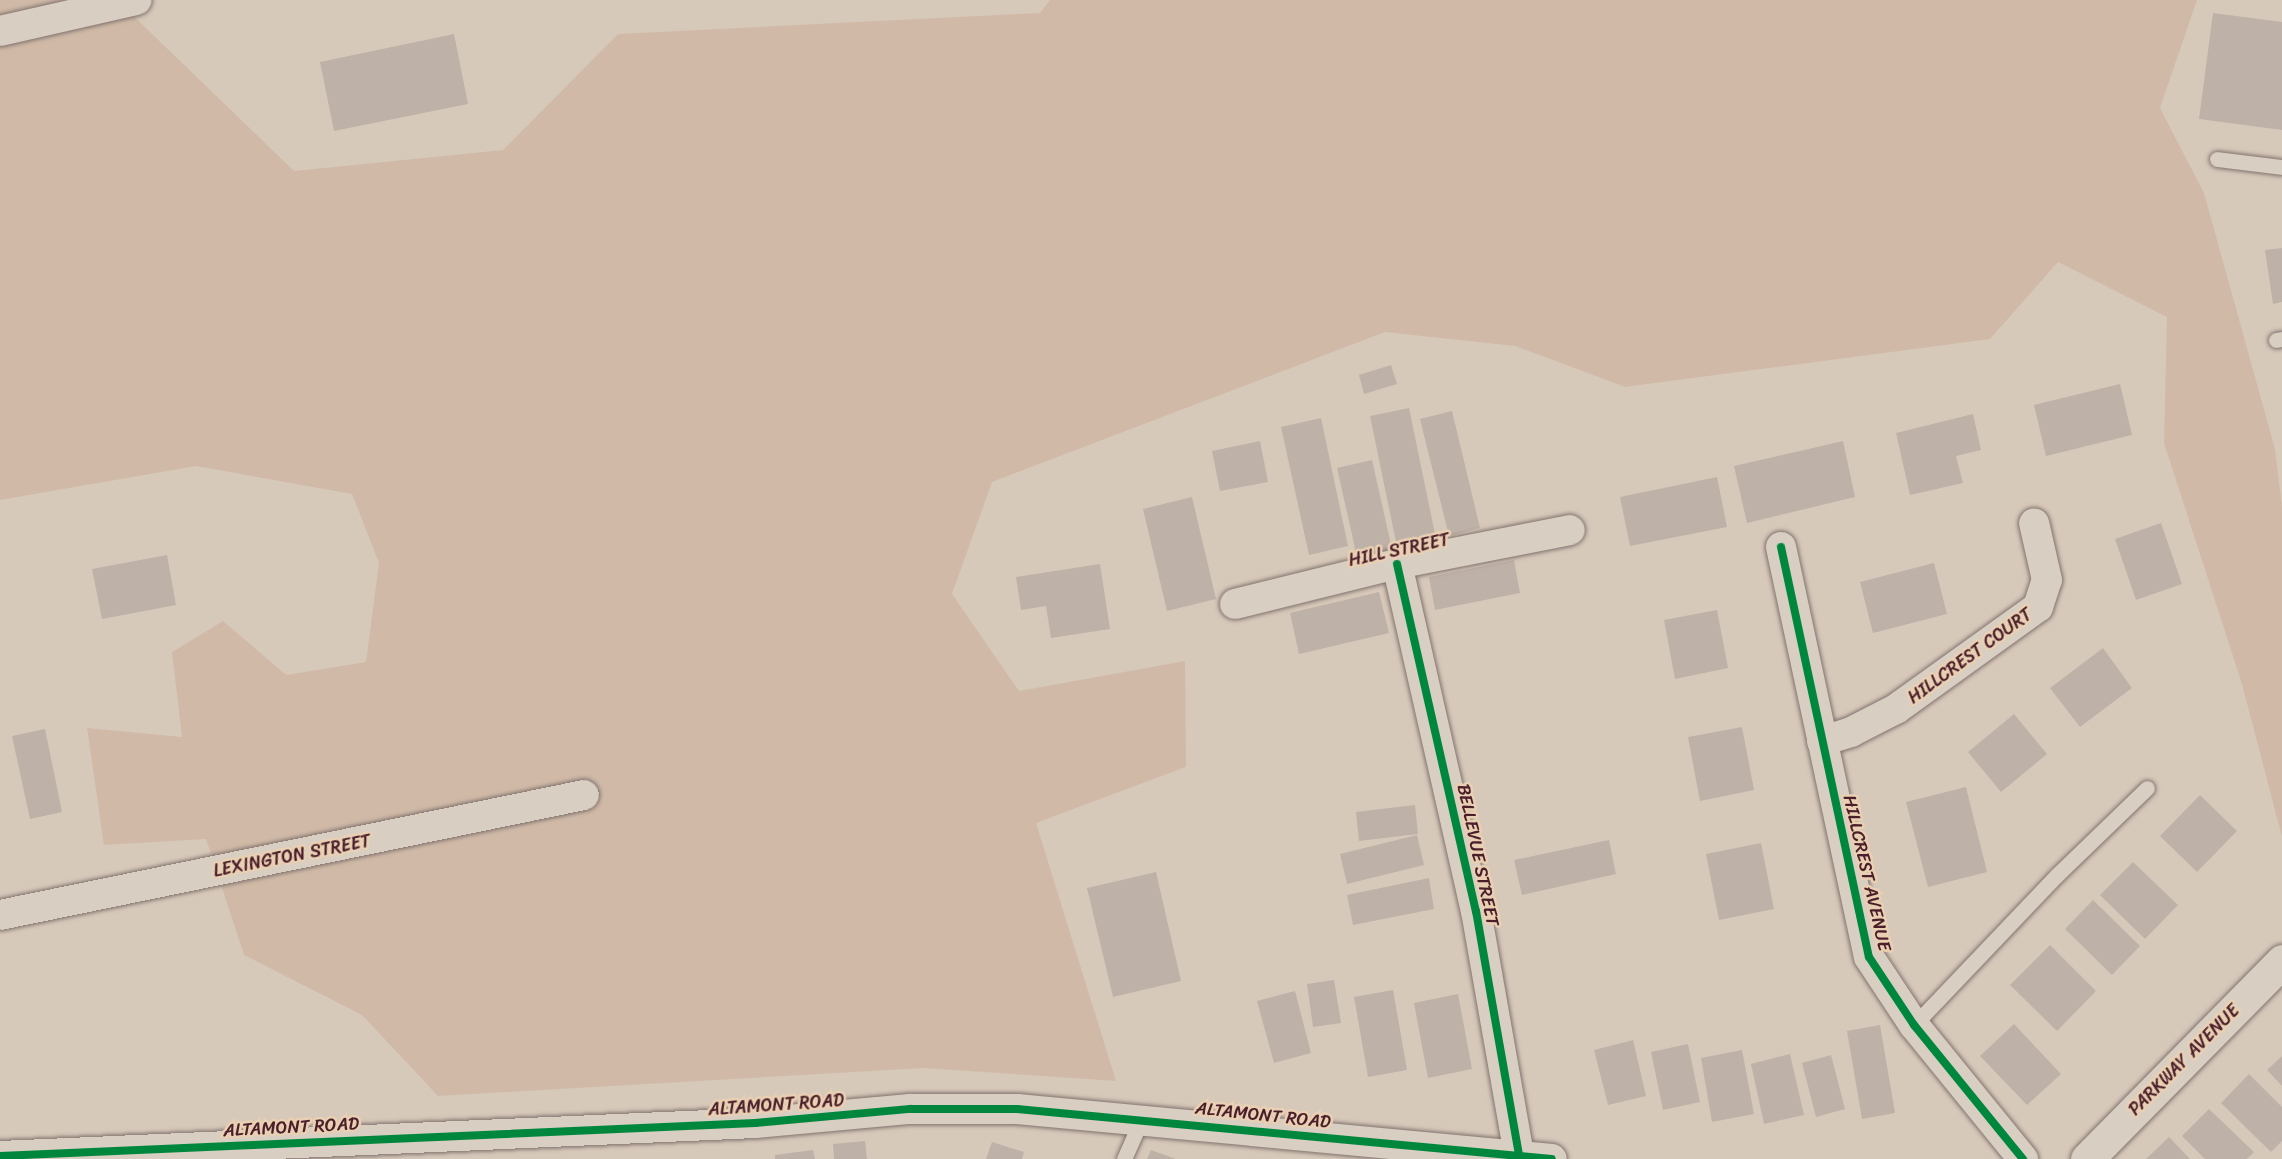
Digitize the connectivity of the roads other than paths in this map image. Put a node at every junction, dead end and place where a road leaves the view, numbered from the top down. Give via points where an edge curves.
1 (136, 0) edge
2 (0, 31) edge
3 (2217, 159) dead end
4 (2282, 167) edge
5 (2034, 523) dead end
6 (1570, 530) dead end
7 (1781, 548) dead end
8 (1397, 564) junction
9 (1235, 604) dead end
10 (1822, 741) junction
11 (2147, 788) dead end
12 (584, 795) dead end
13 (0, 915) edge
14 (2282, 961) edge
15 (1914, 1025) junction
16 (1142, 1118) junction
17 (1519, 1155) junction
18 (0, 1156) edge
19 (1124, 1159) edge
20 (1552, 1159) edge
21 (2023, 1159) edge
22 (2087, 1159) edge

1 - 2 street
3 - 4 lane
5 - 10 street, HILLCREST COURT via 2047,580 2038,607 1896,709 1851,732
6 - 8 street, HILL STREET
7 - 10 street, HILLCREST AVENUE
8 - 9 street, HILL STREET
8 - 17 street, BELLEVUE STREET via 1476,911
10 - 15 street, HILLCREST AVENUE via 1869,957
11 - 15 lane via 2057,875
12 - 13 street, LEXINGTON STREET
14 - 22 street, PARKWAY AVENUE
15 - 21 street, HILLCREST AVENUE
16 - 17 street, ALTAMONT ROAD
16 - 18 street, ALTAMONT ROAD via 1017,1109 910,1109 755,1123
16 - 19 lane
17 - 20 street, ALTAMONT ROAD

